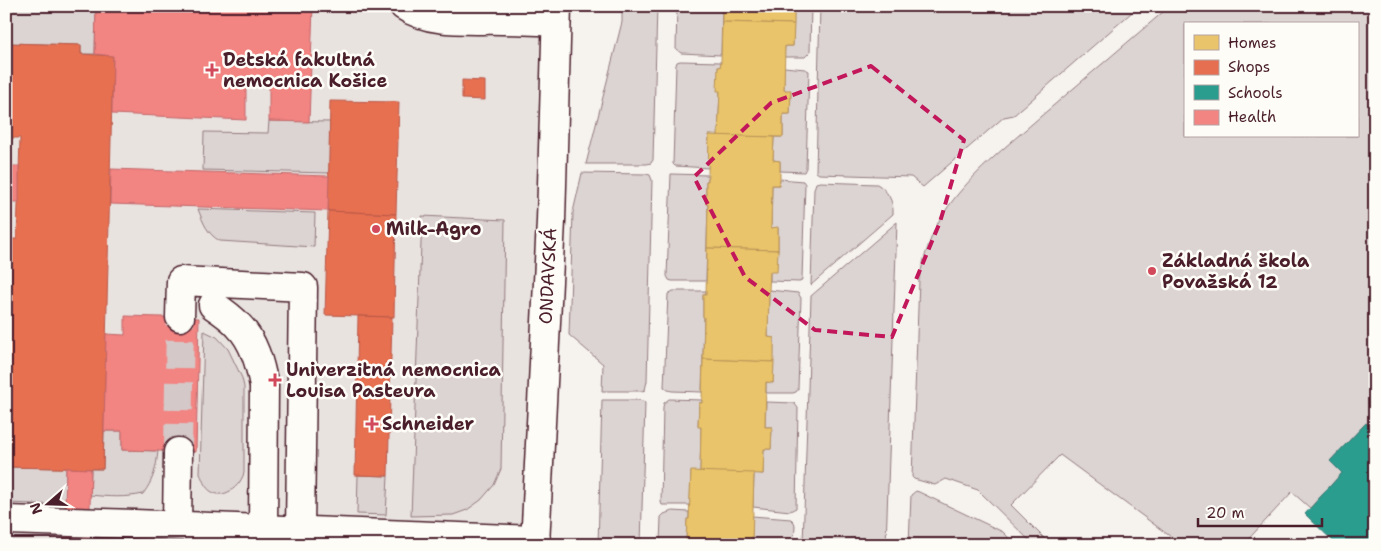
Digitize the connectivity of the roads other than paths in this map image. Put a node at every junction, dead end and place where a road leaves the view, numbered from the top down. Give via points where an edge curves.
1 (404, 6) edge
2 (556, 14) edge
3 (213, 305) dead end
4 (180, 317) tunnel mouth
5 (178, 452) tunnel mouth
6 (6, 520) edge
7 (177, 525) junction
8 (262, 530) junction
9 (300, 531) junction
10 (536, 542) edge

1 - 2 street via 421,15 458,20
2 - 10 street, ONDAVSKÁ via 551,221
3 - 8 street via 245,333 261,370 264,386
4 - 9 street via 181,281 303,287
5 - 7 street
6 - 7 street
7 - 8 street
8 - 9 street
9 - 10 street

